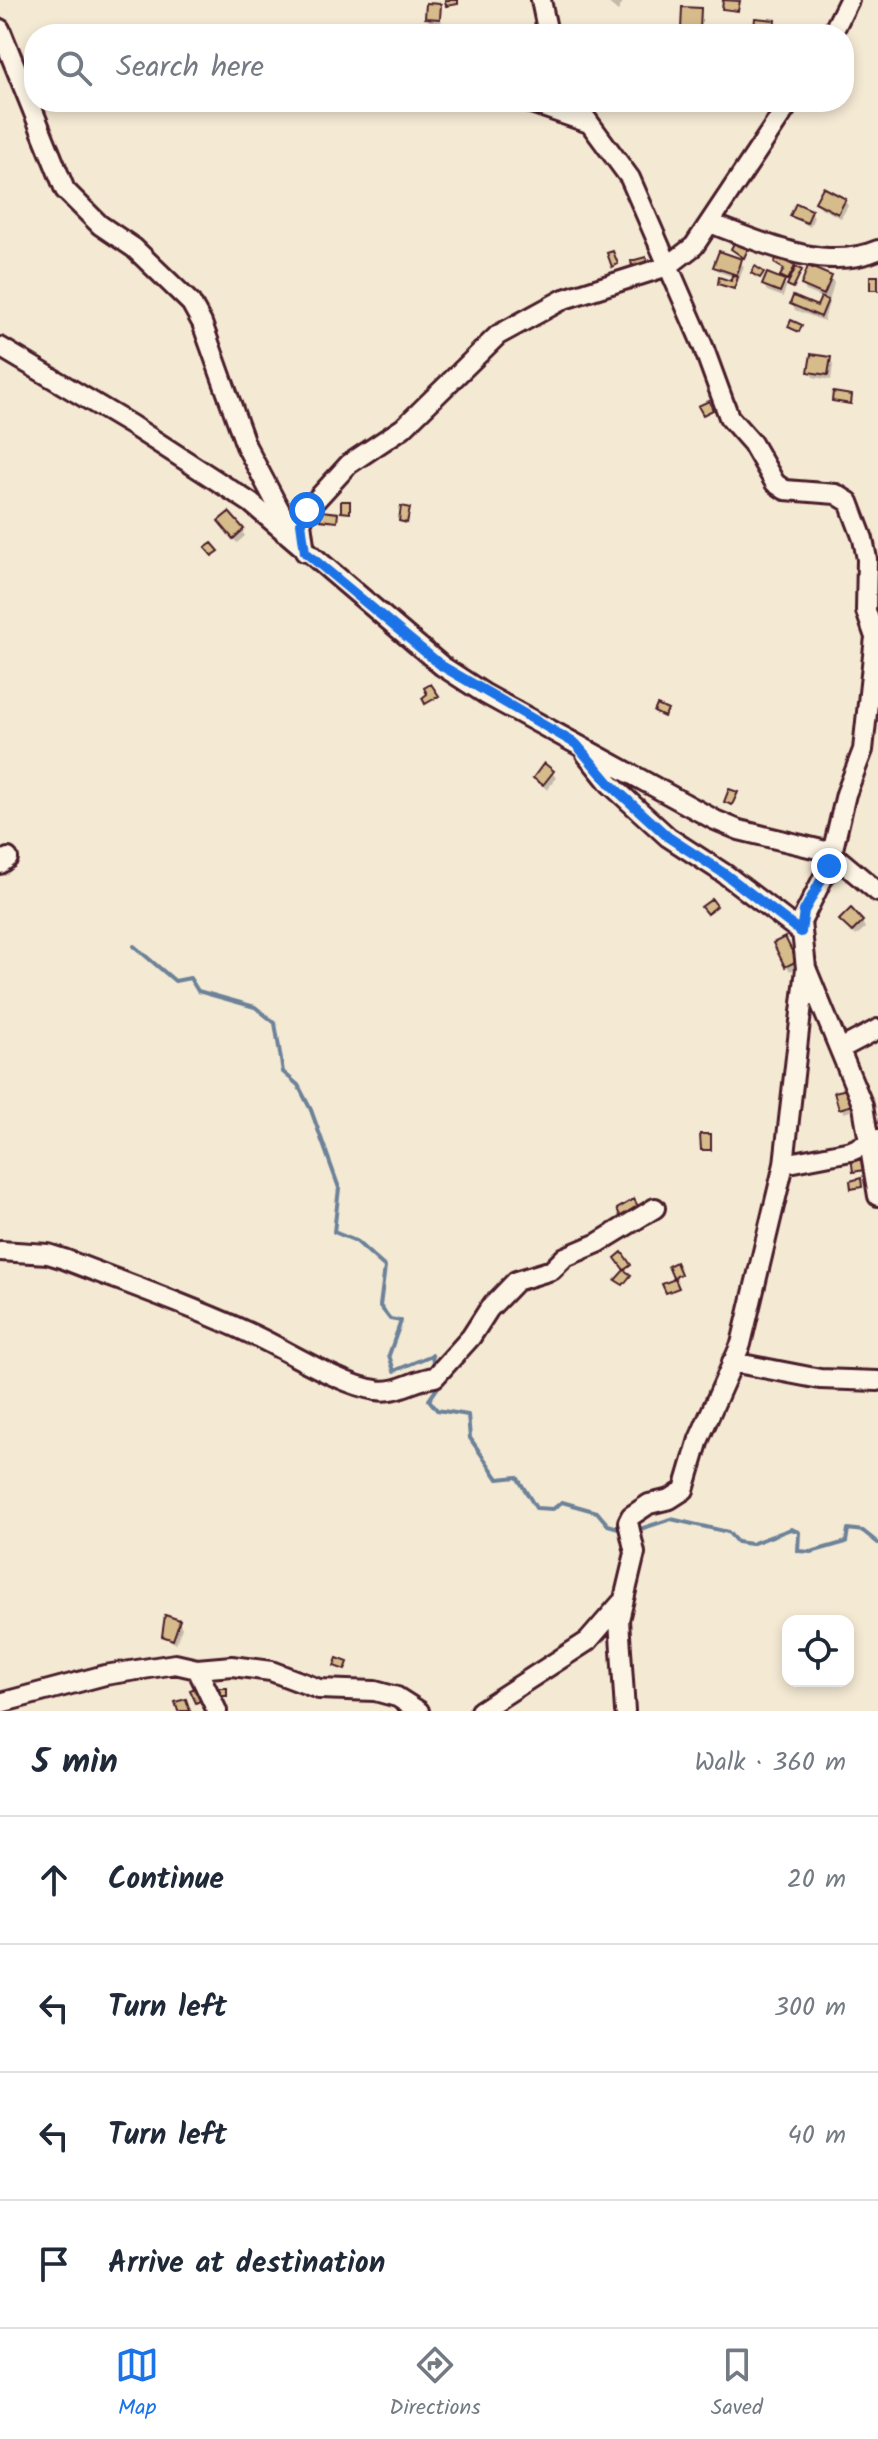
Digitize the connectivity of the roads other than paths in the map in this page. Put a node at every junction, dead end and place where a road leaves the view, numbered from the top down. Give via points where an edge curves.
1 (541, 0) edge
2 (849, 0) edge
3 (546, 24) edge
4 (837, 24) edge
5 (0, 29) edge
6 (24, 88) edge
7 (34, 112) edge
8 (557, 112) edge
9 (580, 112) edge
10 (783, 112) edge
11 (586, 122) junction
12 (710, 223) junction
13 (878, 250) edge
14 (668, 266) junction
15 (0, 347) edge
16 (284, 532) junction
17 (305, 552) junction
18 (875, 682) edge
19 (576, 744) junction
20 (830, 852) junction
21 (878, 892) edge
22 (801, 932) junction
23 (806, 968) junction
24 (878, 1029) edge
25 (842, 1048) junction
26 (874, 1141) edge
27 (784, 1164) junction
28 (878, 1196) edge
29 (655, 1208) dead end
30 (0, 1251) edge
31 (732, 1362) junction
32 (878, 1381) edge
33 (621, 1603) junction
34 (197, 1669) junction
35 (2, 1707) edge
36 (217, 1711) edge
37 (419, 1711) edge
38 (480, 1711) edge
39 (625, 1711) edge

1 - 3 street
2 - 4 street
5 - 6 street
7 - 16 street via 65,190 191,303 246,446 285,520
8 - 11 street
9 - 11 street
10 - 12 street
11 - 14 street via 630,178
12 - 13 street via 805,255 851,257
12 - 14 street via 694,246
14 - 17 street via 564,299 498,335 403,428 349,464 319,495 301,523
14 - 18 street via 723,406 775,483 785,490 836,494 849,502 867,559 866,611 875,637
15 - 16 street via 184,458
16 - 17 street
17 - 19 street via 442,666
18 - 20 street via 866,705 863,750
19 - 20 street via 739,830
19 - 22 street via 668,837
20 - 21 street
20 - 22 street via 829,866 804,911
22 - 23 street
23 - 25 street
23 - 27 street
24 - 25 street
25 - 26 street
26 - 27 street
26 - 28 street
27 - 31 street via 749,1316
29 - 30 street via 565,1257 552,1270 516,1281 435,1377 418,1378 396,1390 351,1381 216,1318 56,1256
31 - 32 street via 820,1379
31 - 33 street via 684,1490 649,1504 628,1522 635,1553
33 - 38 street via 588,1641
33 - 39 street
34 - 35 street via 175,1664 147,1667 50,1688
34 - 36 street
34 - 37 street via 271,1671 319,1689 375,1691

